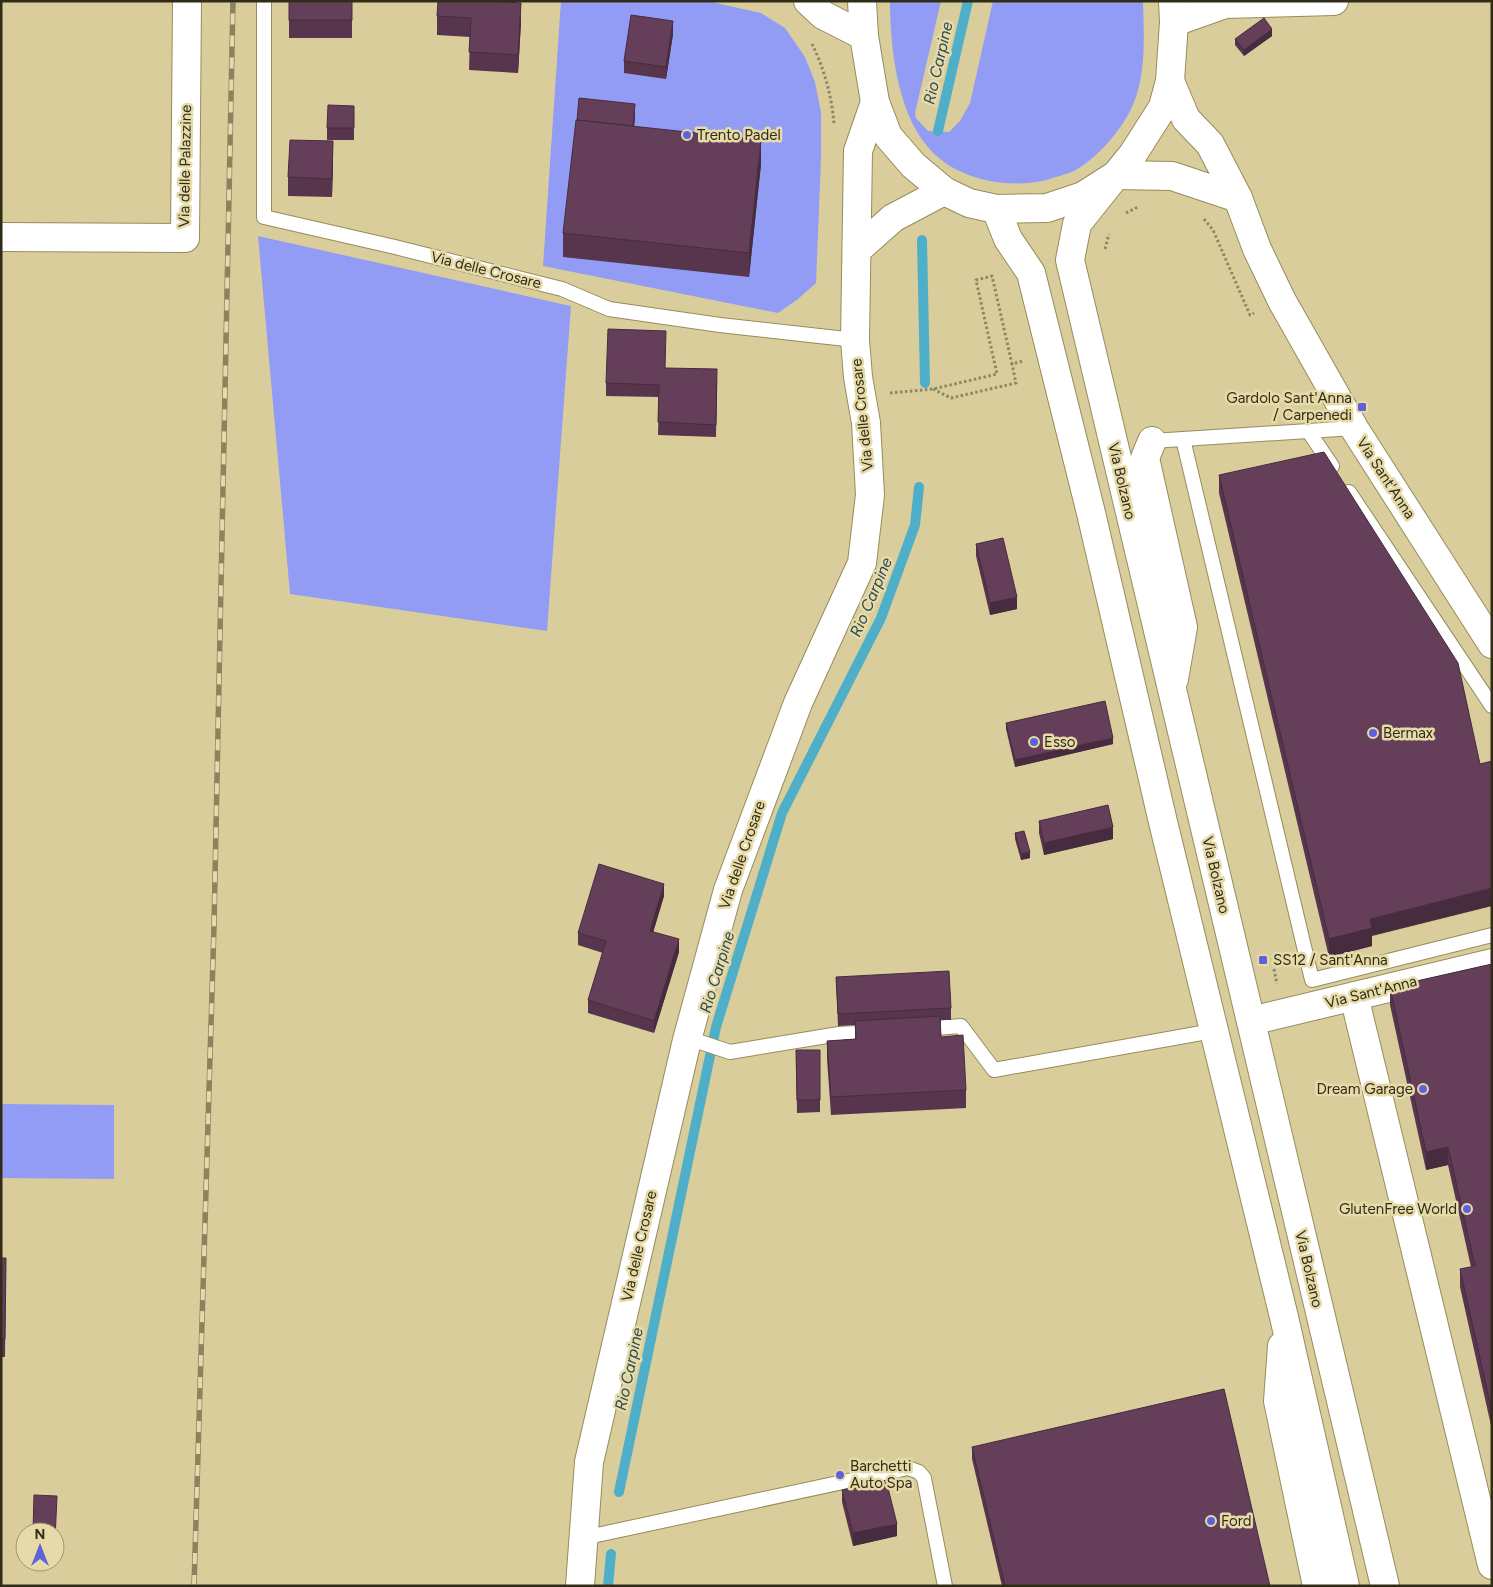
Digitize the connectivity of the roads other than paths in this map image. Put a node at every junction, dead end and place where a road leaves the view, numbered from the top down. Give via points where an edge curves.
1 (187, 1) edge
2 (264, 1) edge
3 (808, 1) edge
4 (862, 1) edge
5 (1334, 1) edge
6 (1223, 3) edge
7 (1174, 11) edge
8 (864, 36) junction
9 (1170, 81) junction
10 (875, 102) junction
11 (1116, 175) junction
12 (944, 191) junction
13 (1238, 198) junction
14 (996, 209) junction
15 (1, 237) edge
16 (857, 250) junction
17 (855, 340) junction
18 (1354, 428) junction
19 (1309, 432) junction
20 (1183, 439) junction
21 (1152, 441) joint
22 (1492, 644) edge
23 (1172, 691) junction
24 (1492, 706) edge
25 (1492, 935) edge
26 (1492, 962) edge
27 (1354, 996) junction
28 (1251, 1022) junction
29 (904, 1030) edge
30 (886, 1031) edge
31 (1213, 1031) junction
32 (694, 1041) junction
33 (1284, 1318) junction
34 (583, 1538) junction
35 (1492, 1565) edge
36 (580, 1586) edge
37 (945, 1586) edge
38 (1317, 1586) edge
39 (1345, 1586) edge
40 (1385, 1586) edge

1 - 15 main road, Via delle Palazzine via 185,238
2 - 17 lane, Via delle Crosare via 264,218 562,289 609,309
3 - 8 main road via 823,15
4 - 8 main road
5 - 6 main road
6 - 7 main road
7 - 9 main road
8 - 10 main road
9 - 11 main road, Via Bolzano via 1162,108
9 - 13 main road, Via Sant'Anna via 1186,120 1210,144
10 - 12 main road via 888,136 913,165
10 - 16 main road, Via delle Crosare via 858,151
11 - 13 main road via 1172,176
11 - 14 main road via 1083,196 1046,208
11 - 23 main road, Via Bolzano via 1077,224 1070,260
12 - 14 main road via 969,203
12 - 16 main road via 893,218
13 - 18 main road, Via Sant'Anna via 1282,301
14 - 31 main road via 1008,239 1031,273
16 - 17 main road, Via delle Crosare
17 - 32 main road, Via delle Crosare via 866,423 870,495 862,564 798,703 728,890
18 - 19 lane
18 - 22 main road, Via Sant'Anna
19 - 20 lane
19 - 24 lane
20 - 21 lane
20 - 25 lane via 1312,980
21 - 23 main road via 1145,458 1183,627
23 - 28 main road, Via Bolzano
26 - 27 main road, Via Sant'Anna
27 - 28 main road, Via Sant'Anna
27 - 35 main road
28 - 40 main road, Via Bolzano
29 - 31 lane via 961,1026 994,1070
30 - 32 lane via 838,1034 730,1052
31 - 33 main road
32 - 34 main road, Via delle Crosare via 589,1462
33 - 38 main road via 1278,1401
33 - 39 main road
34 - 36 main road, Via delle Crosare
34 - 37 lane via 908,1468 924,1478

